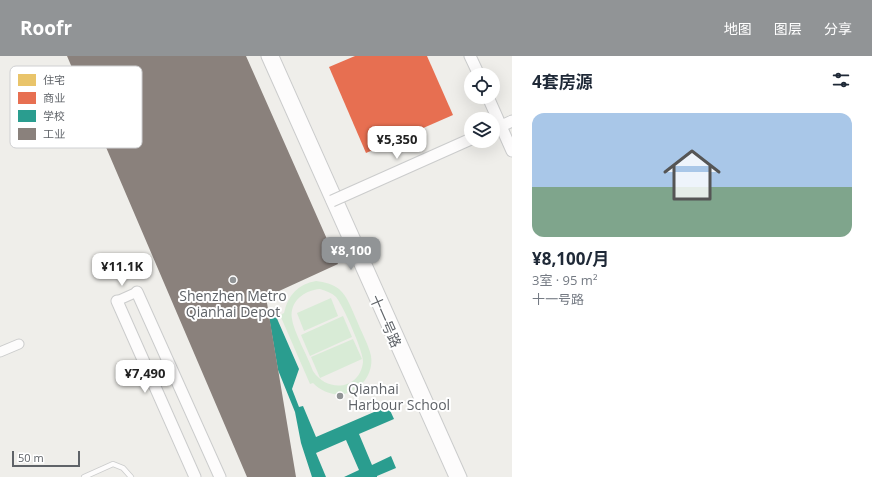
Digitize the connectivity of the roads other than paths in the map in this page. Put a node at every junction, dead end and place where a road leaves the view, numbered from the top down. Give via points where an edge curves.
1 (267, 56) edge
2 (274, 56) edge
3 (470, 56) edge
4 (475, 68) edge
5 (512, 121) edge
6 (500, 127) edge
7 (500, 132) edge
8 (464, 142) edge
9 (512, 150) edge
10 (332, 201) junction
11 (136, 292) joint
12 (117, 301) joint
13 (18, 344) dead end
14 (0, 352) edge
15 (84, 477) edge
16 (131, 477) edge
17 (195, 477) edge
18 (220, 477) edge
19 (455, 477) edge
20 (462, 477) edge

1 - 10 street, 十一号路
2 - 20 street
3 - 4 street
5 - 6 street
7 - 9 street
8 - 10 street, bridge
10 - 19 street, 十一号路
11 - 12 street
11 - 18 street
12 - 17 street
13 - 14 street
15 - 16 lane via 113,464 123,468

